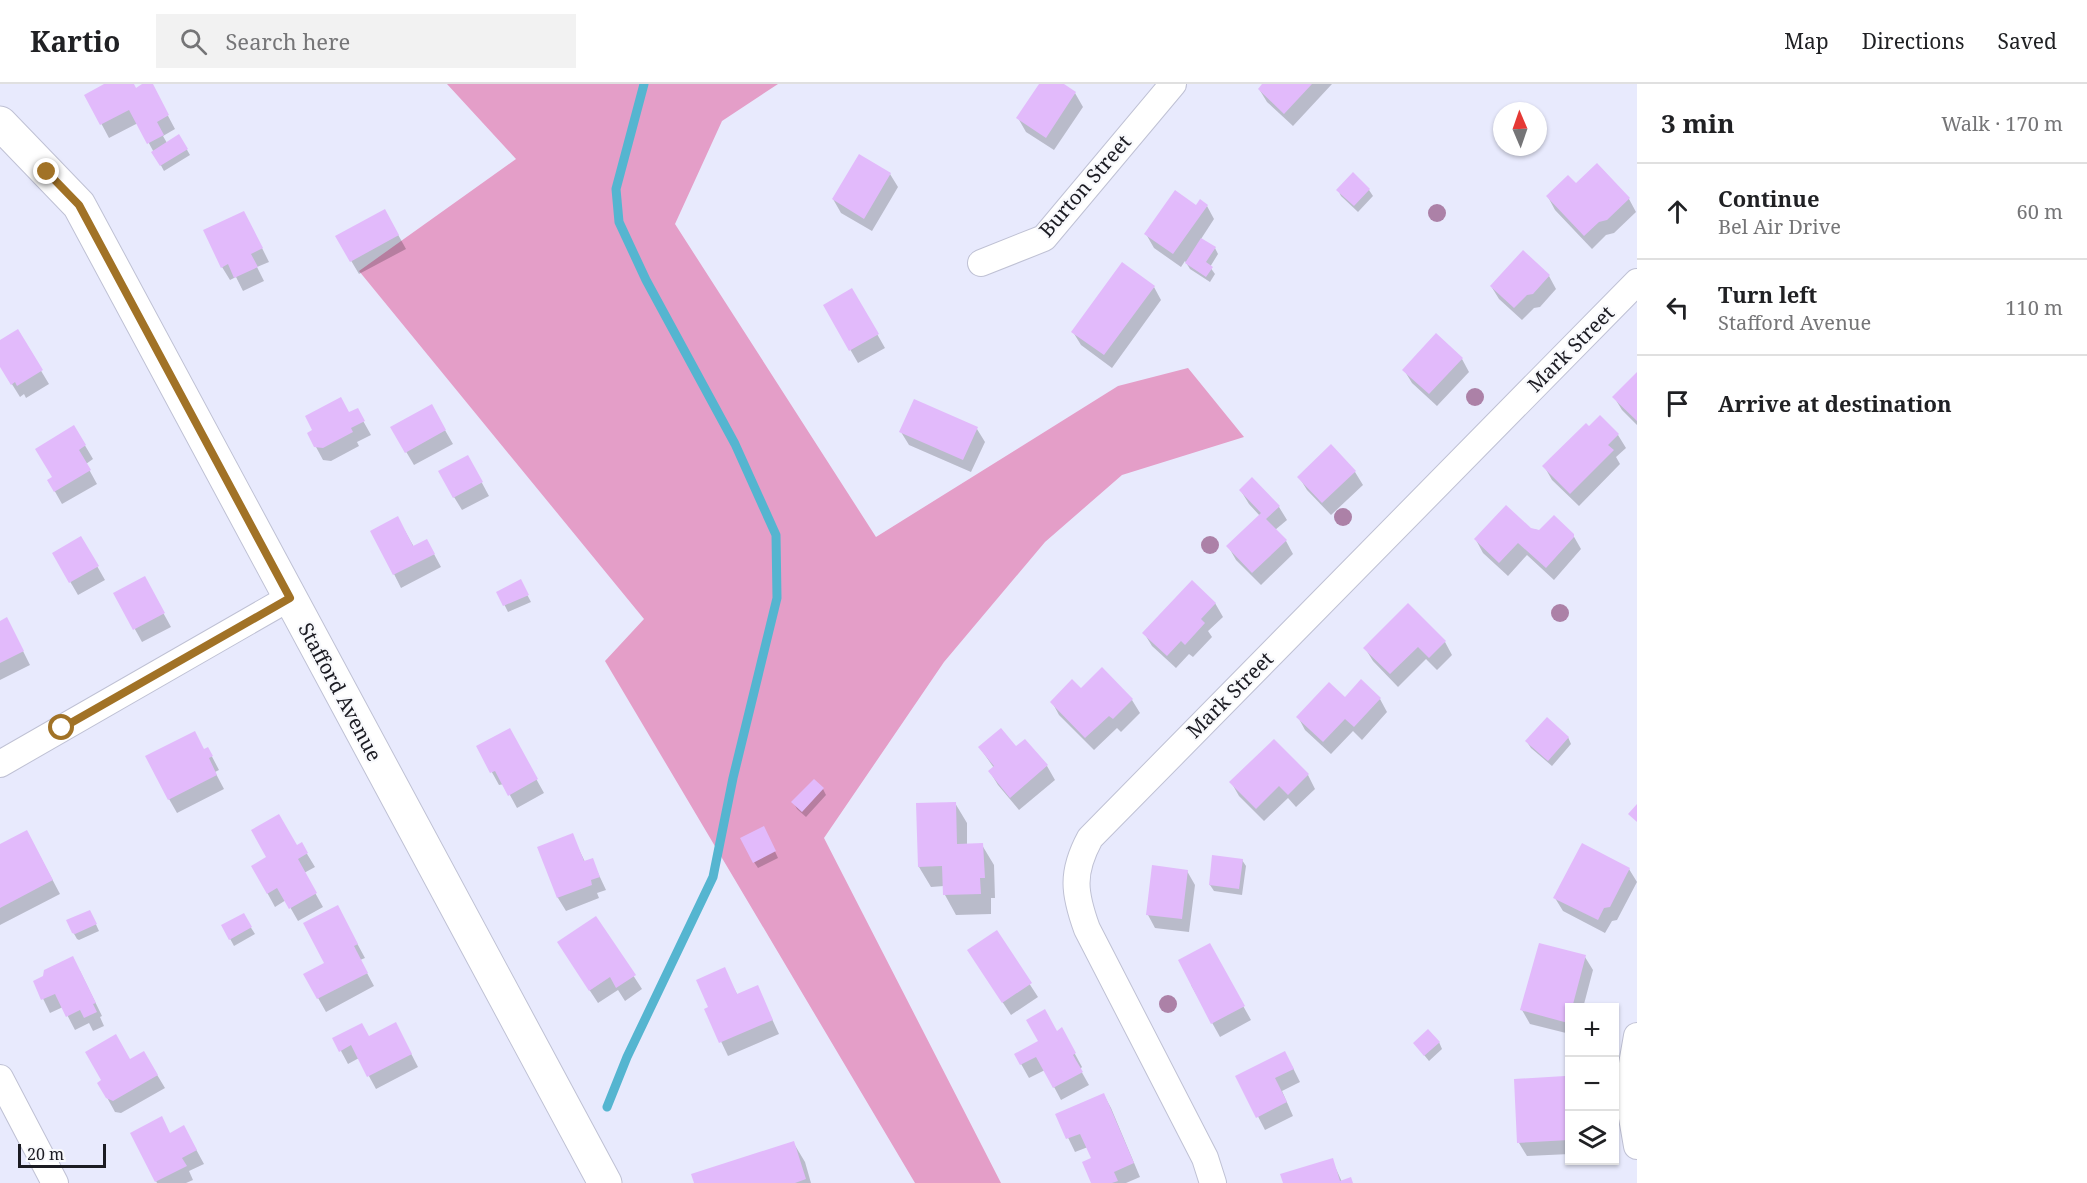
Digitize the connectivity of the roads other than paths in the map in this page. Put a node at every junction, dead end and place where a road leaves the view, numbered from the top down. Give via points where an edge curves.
1 (1170, 85) edge
2 (0, 123) edge
3 (981, 263) dead end
4 (1637, 282) edge
5 (290, 598) junction
6 (0, 764) edge
7 (1637, 1036) edge
8 (0, 1078) edge
9 (1637, 1146) edge
10 (55, 1183) edge
11 (605, 1183) edge
12 (1213, 1183) edge

1 - 3 street, Burton Street via 1044,238
2 - 5 main road, Stafford Avenue via 79,205
4 - 12 street, Mark Street via 1090,838 1082,853 1075,885 1087,929 1205,1158
5 - 6 street
5 - 11 main road, Stafford Avenue
7 - 9 street via 1630,1106
8 - 10 street

